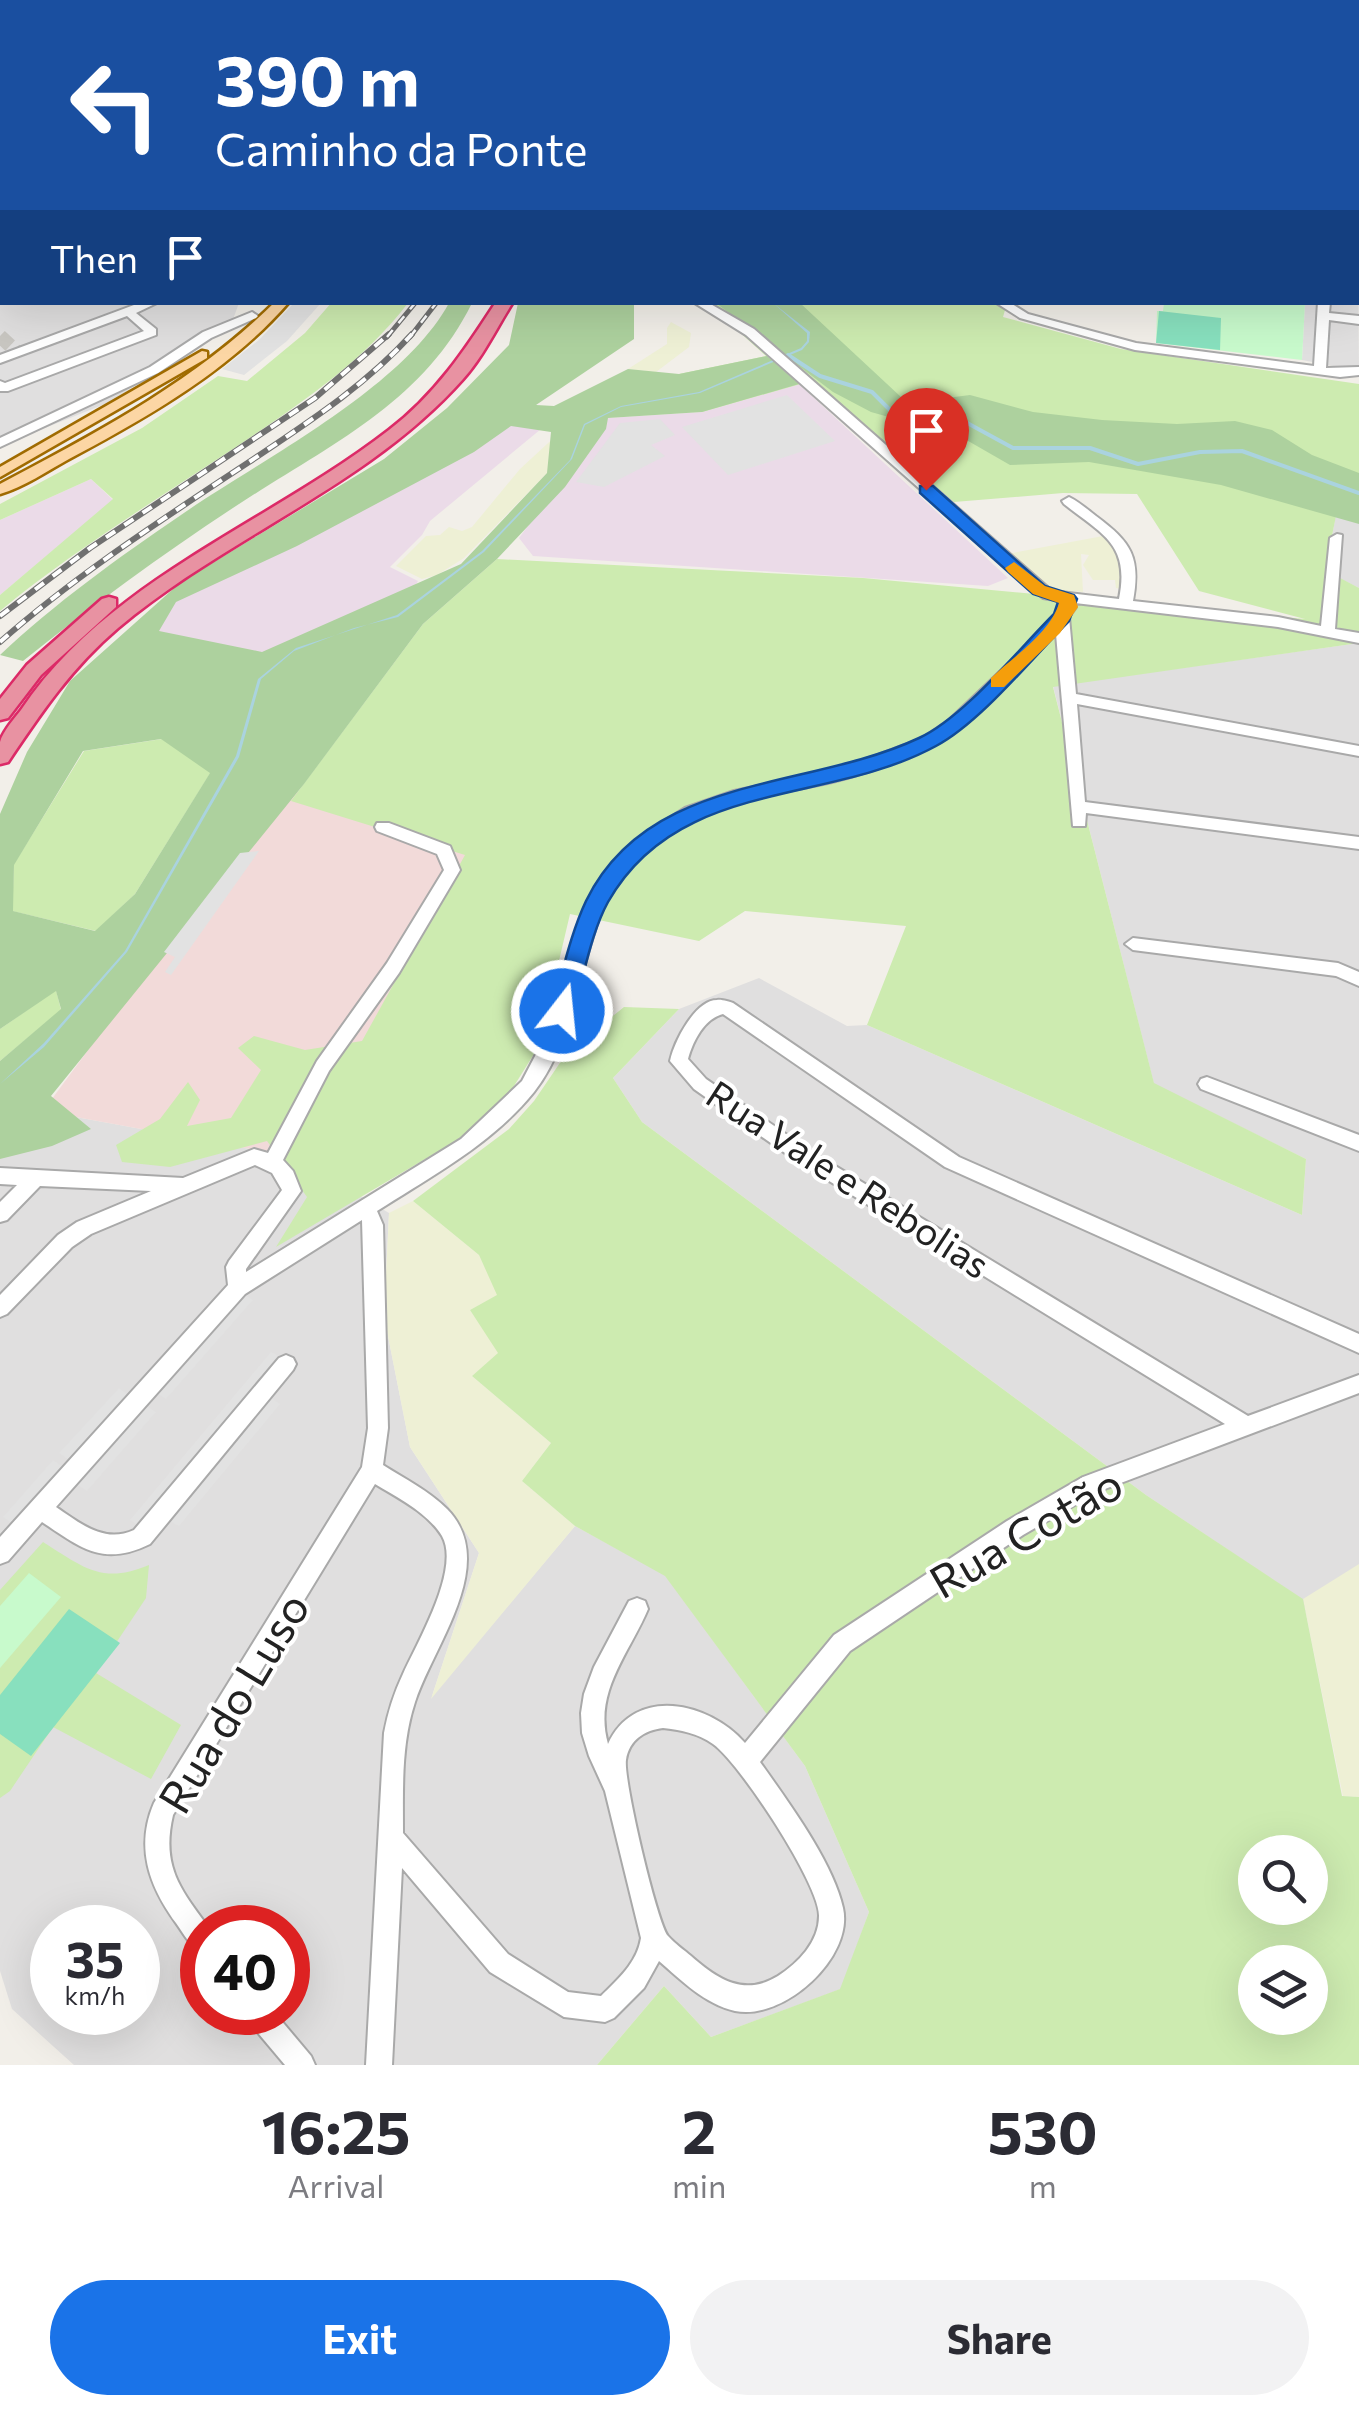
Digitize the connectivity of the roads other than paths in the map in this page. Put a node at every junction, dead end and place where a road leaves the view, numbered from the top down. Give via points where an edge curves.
1 (261, 305) edge
2 (280, 305) edge
3 (485, 305) edge
4 (504, 305) edge
5 (703, 305) edge
6 (1005, 305) edge
7 (143, 307) edge
8 (1324, 309) edge
9 (252, 316) junction
10 (1359, 320) edge
11 (0, 360) edge
12 (1320, 370) junction
13 (1359, 371) edge
14 (0, 385) edge
15 (1, 443) edge
16 (0, 473) edge
17 (0, 490) edge
18 (1069, 502) dead end
19 (1337, 538) dead end
20 (1124, 605) junction
21 (1065, 608) junction
22 (1328, 631) junction
23 (1359, 638) edge
24 (1071, 698) junction
25 (0, 713) edge
26 (1359, 751) edge
27 (0, 757) edge
28 (383, 827) dead end
29 (1359, 842) edge
30 (1133, 944) dead end
31 (1359, 979) edge
32 (1207, 1084) dead end
33 (1359, 1143) edge
34 (276, 1157) junction
35 (0, 1176) edge
36 (35, 1179) junction
37 (186, 1186) junction
38 (366, 1208) junction
39 (0, 1214) edge
40 (246, 1282) junction
41 (0, 1308) edge
42 (1359, 1344) edge
43 (286, 1364) dead end
44 (1359, 1384) edge
45 (1244, 1425) junction
46 (372, 1470) junction
47 (39, 1508) junction
48 (0, 1553) edge
49 (637, 1610) dead end
50 (746, 1760) junction
51 (620, 1797) junction
52 (391, 1838) junction
53 (180, 1908) edge
54 (653, 1940) junction
55 (276, 2035) edge
56 (302, 2065) edge
57 (378, 2065) edge

1 - 9 main road
2 - 17 main road via 231,352 189,380
3 - 25 highway via 466,343 403,411 140,579 82,624
4 - 27 highway via 487,341 423,414 105,627 49,683
5 - 21 street via 750,332
6 - 12 street via 1135,346
7 - 11 street
7 - 14 street via 152,332
8 - 10 street
8 - 12 street
9 - 15 street
9 - 16 main road via 190,363
12 - 13 street
18 - 20 street via 1126,549 1132,563
19 - 22 street
20 - 21 street
20 - 22 street
21 - 24 street
21 - 38 street via 953,725 928,742 846,773 719,802 662,830 623,864 596,903 554,1040 528,1086 468,1144
22 - 23 street
24 - 26 street
24 - 29 street via 1079,815
28 - 34 street via 444,850 452,870 324,1066
30 - 31 street via 1338,970
32 - 33 street
34 - 37 street via 254,1157
34 - 40 street via 292,1191 236,1267
35 - 36 street
36 - 37 street
36 - 39 street
37 - 41 street via 84,1228
38 - 40 street
38 - 46 street via 374,1251 378,1428
40 - 47 street
42 - 45 street, Rua Vale e Rebolias via 952,1162 727,1008 704,1014 679,1060 700,1084 802,1156
43 - 47 street via 127,1546 97,1544
44 - 45 street, Rua Cotão
45 - 50 street, Rua Cotão via 1090,1484 842,1643
46 - 52 street via 441,1518 455,1540 458,1566 402,1702 393,1746
46 - 53 street, Rua do Luso via 162,1811 153,1850
47 - 48 street
49 - 51 street via 589,1711 596,1752
50 - 51 street via 722,1736 677,1717 647,1719 630,1728 614,1760
50 - 54 street via 820,1879 831,1910 829,1938 806,1972 776,1995 746,2000 718,1994
51 - 54 street
52 - 54 street via 500,1963 564,2004 605,2008 638,1976
52 - 57 street
55 - 56 street

